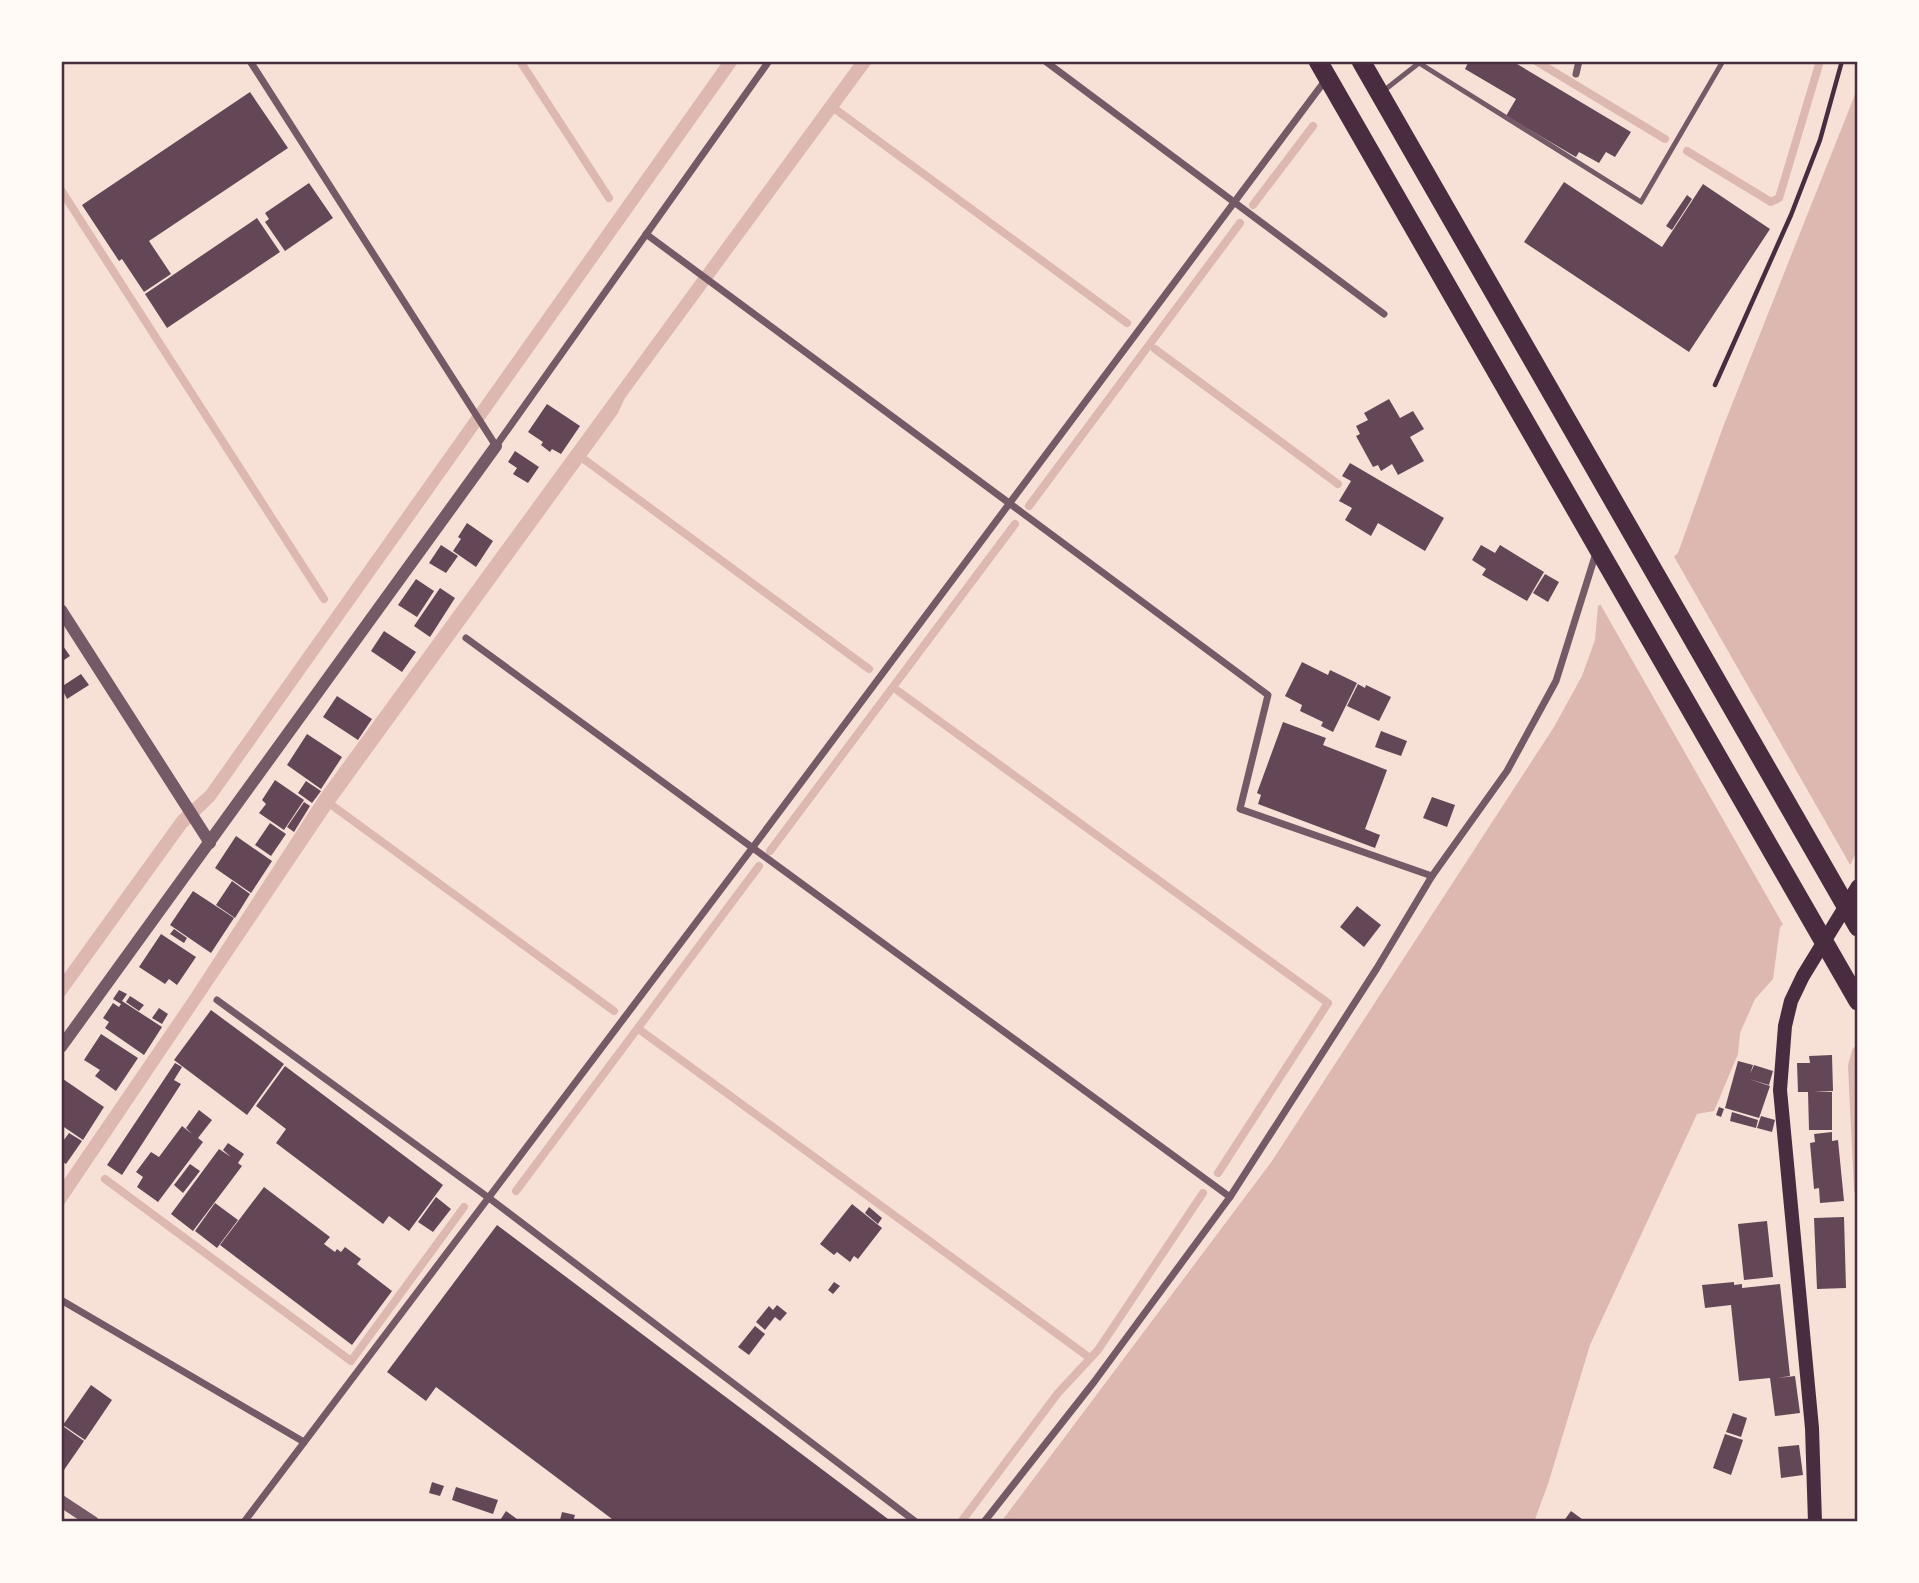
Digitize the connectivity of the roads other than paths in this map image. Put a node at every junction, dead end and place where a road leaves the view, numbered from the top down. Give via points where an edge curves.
1 (250, 61) edge
2 (769, 61) edge
3 (1045, 61) edge
4 (1361, 61) edge
5 (1579, 61) edge
6 (1723, 61) edge
7 (1322, 69) edge
8 (1576, 74) dead end
9 (1380, 94) junction
10 (1233, 202) junction
11 (646, 234) junction
12 (1384, 314) dead end
13 (496, 446) junction
14 (1008, 502) junction
15 (1597, 549) junction
16 (61, 610) edge
17 (466, 638) dead end
18 (209, 843) junction
19 (753, 847) junction
20 (1433, 876) junction
21 (1858, 886) edge
22 (1842, 900) junction
23 (1858, 927) edge
24 (1820, 934) junction
25 (217, 1000) dead end
26 (1858, 1001) edge
27 (61, 1047) edge
28 (1230, 1197) junction
29 (489, 1198) junction
30 (61, 1300) edge
31 (304, 1442) junction
32 (61, 1501) edge
33 (93, 1522) edge
34 (244, 1522) edge
35 (916, 1522) edge
36 (984, 1522) edge
37 (1815, 1522) edge

1 - 13 street
2 - 11 street
3 - 10 street
4 - 9 highway
5 - 8 street
6 - 9 lane via 1641,202 1419,63
7 - 10 street
7 - 15 highway
9 - 22 highway
10 - 12 street
10 - 14 street
11 - 13 street
11 - 14 street
13 - 18 street
14 - 19 street
14 - 20 street via 1268,695 1240,809
15 - 20 street via 1556,681 1507,771
15 - 24 highway
16 - 18 street
17 - 19 street
18 - 27 street
19 - 28 street
19 - 29 street
20 - 28 street
21 - 22 main road
22 - 23 highway
22 - 24 main road
24 - 26 highway
24 - 37 main road via 1791,1002 1780,1090 1812,1428
25 - 29 street
28 - 36 street
29 - 31 street
29 - 35 street
30 - 31 street
31 - 34 street
32 - 33 street

